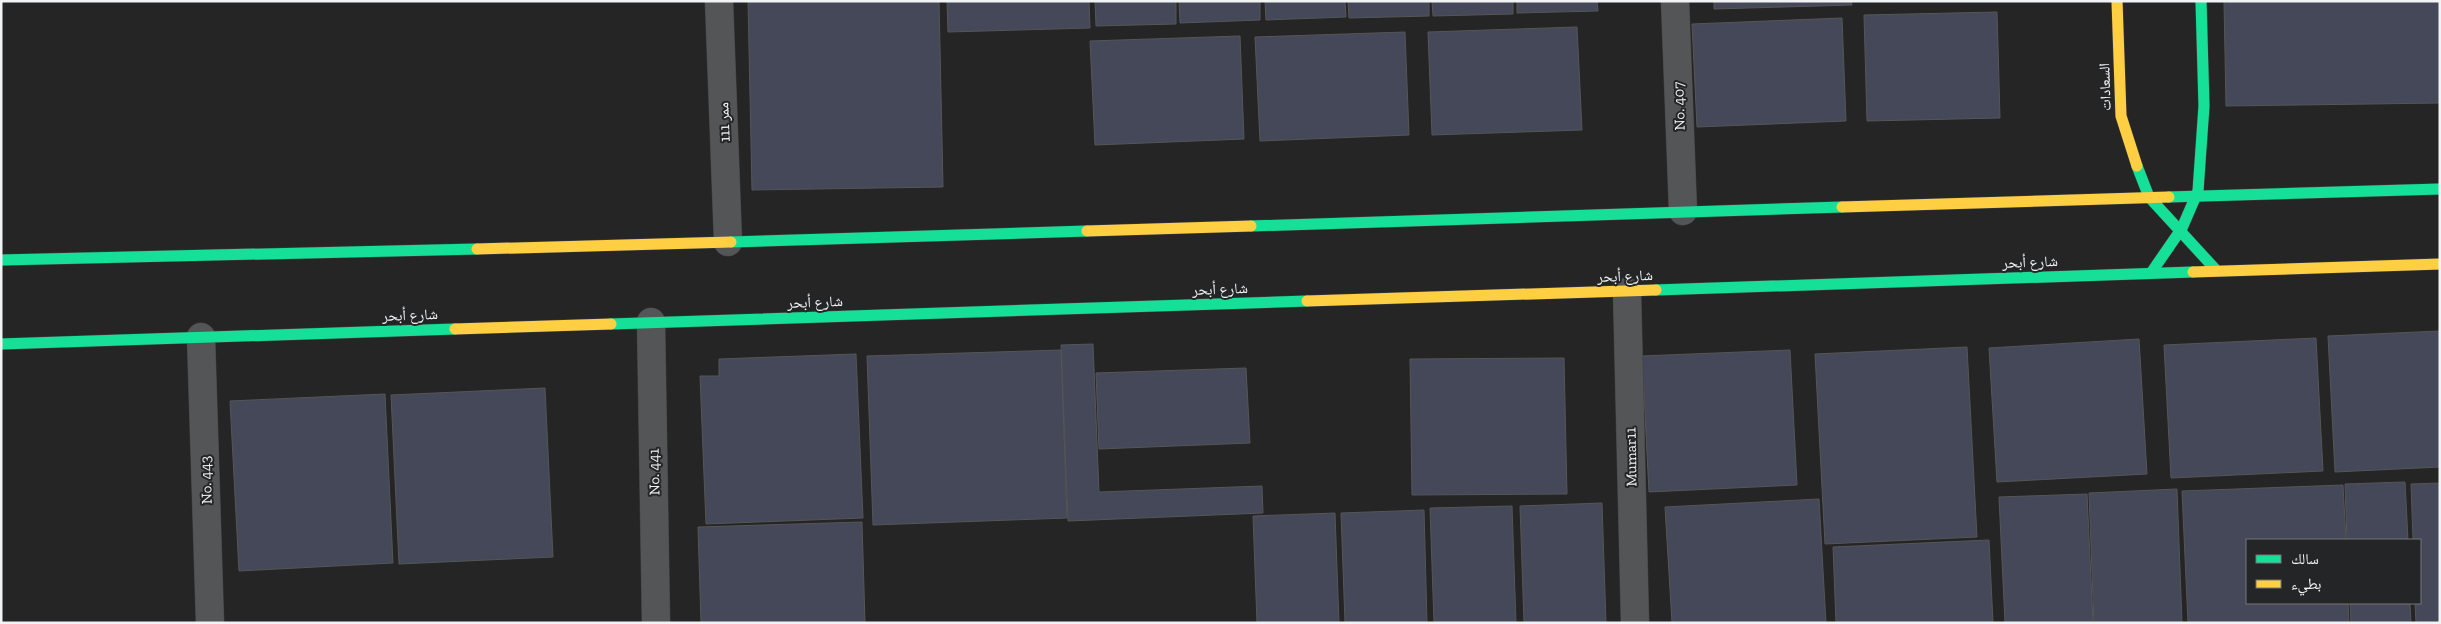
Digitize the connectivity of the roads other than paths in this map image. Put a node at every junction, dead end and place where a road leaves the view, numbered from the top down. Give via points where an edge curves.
1 (719, 1) edge
2 (1676, 1) edge
3 (2117, 1) edge
4 (2200, 1) edge
5 (2440, 189) edge
6 (2149, 197) junction
7 (2197, 197) junction
8 (1683, 212) junction
9 (2180, 233) junction
10 (728, 242) junction
11 (1, 260) edge
12 (2440, 264) edge
13 (2216, 270) junction
14 (2151, 273) junction
15 (1627, 292) junction
16 (651, 322) junction
17 (201, 337) junction
18 (1, 344) edge
19 (210, 623) edge
20 (656, 623) edge
21 (1635, 623) edge

1 - 10 street, ممر 111
2 - 8 street, No. 407
3 - 6 street, السعادات via 2121,116
4 - 7 street via 2203,115
5 - 7 street
6 - 7 street
6 - 8 street
6 - 9 street
7 - 9 street
8 - 10 street
9 - 13 street
9 - 14 street
10 - 11 street
12 - 13 street, شارع أبحر
13 - 14 street, شارع أبحر
14 - 15 street, شارع أبحر
15 - 16 street, شارع أبحر
15 - 21 street, Mumar11
16 - 17 street, شارع أبحر
16 - 20 street, No. 441
17 - 18 street, شارع أبحر
17 - 19 street, No. 443

